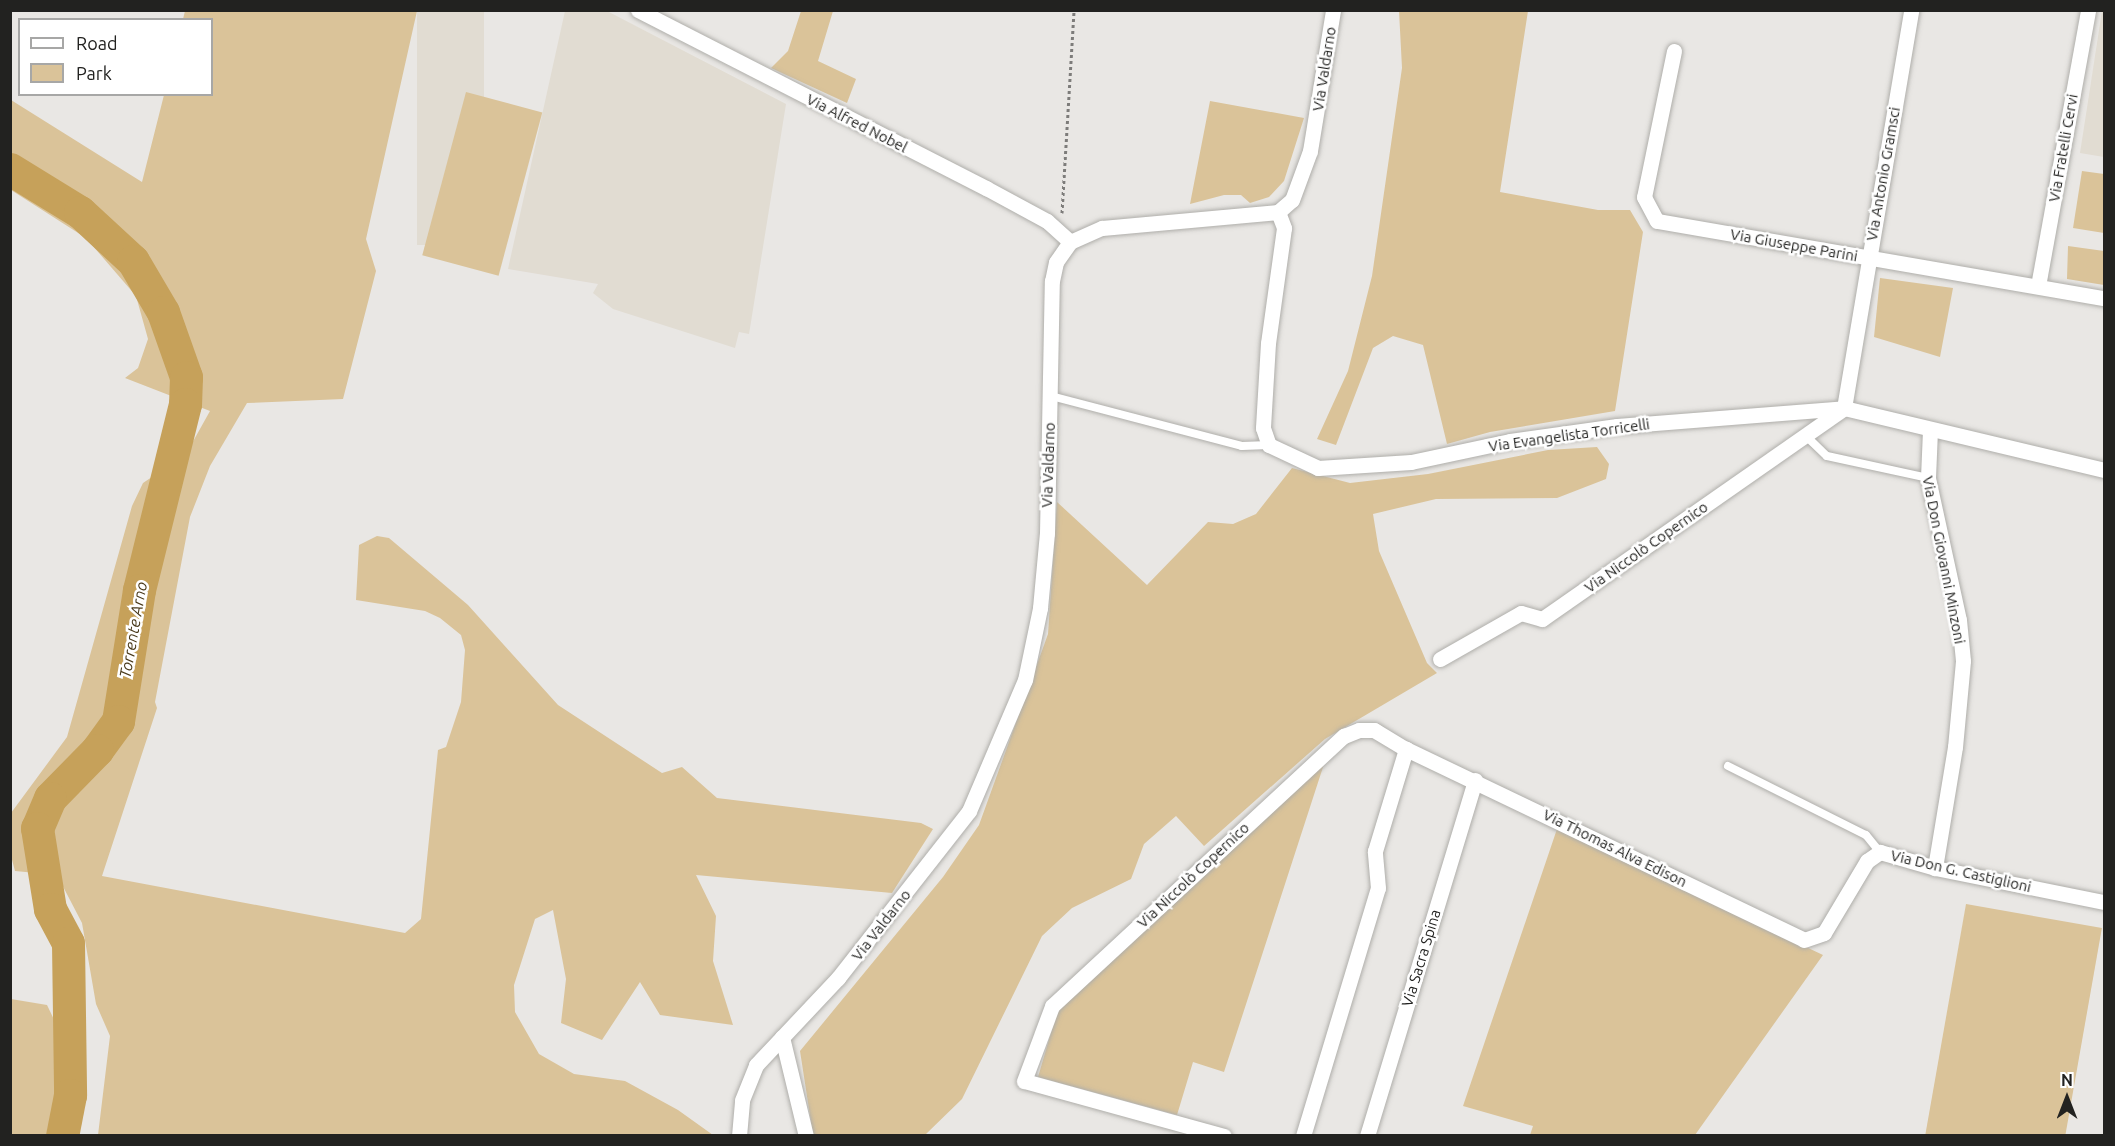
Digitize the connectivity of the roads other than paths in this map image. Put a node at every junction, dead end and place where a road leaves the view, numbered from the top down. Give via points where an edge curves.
1 (638, 10) edge
2 (1334, 10) edge
3 (1911, 10) edge
4 (2088, 10) edge
5 (1674, 51) dead end
6 (1278, 212) junction
7 (1066, 237) junction
8 (1869, 258) junction
9 (2038, 286) junction
10 (2104, 298) edge
11 (1051, 396) junction
12 (1844, 408) junction
13 (1930, 430) junction
14 (1805, 435) junction
15 (1269, 446) junction
16 (2104, 470) edge
17 (1928, 478) junction
18 (1440, 659) dead end
19 (1406, 749) junction
20 (1728, 766) dead end
21 (1475, 780) junction
22 (1880, 852) junction
23 (1935, 868) junction
24 (2104, 902) edge
25 (1824, 933) joint
26 (782, 1037) junction
27 (739, 1136) edge
28 (806, 1136) edge
29 (1224, 1136) edge
30 (1304, 1136) edge
31 (1367, 1136) edge

1 - 7 street, Via Alfred Nobel via 986,188 1047,221
2 - 6 street, Via Valdarno via 1310,151 1299,189
3 - 8 street, Via Antonio Gramsci
4 - 9 street, Via Fratelli Cervi
5 - 8 street, Via Giuseppe Parini via 1644,197 1657,221
6 - 7 street via 1102,228
6 - 15 street via 1284,228 1262,411
7 - 11 street, Via Valdarno via 1052,281
8 - 9 street, Via Giuseppe Parini
8 - 12 street, Via Antonio Gramsci
9 - 10 street, Via Giuseppe Parini
11 - 15 lane via 1242,446
11 - 26 street, Via Valdarno via 1041,608 1025,680 969,811 859,953
12 - 13 street, Via Evangelista Torricelli
12 - 14 street, Via Niccolò Copernico
12 - 15 street, Via Evangelista Torricelli via 1617,426 1510,441 1411,462 1343,469 1318,468
13 - 16 street, Via Evangelista Torricelli
13 - 17 street, Via Don Giovanni Minzoni
14 - 17 lane via 1827,456
14 - 18 street, Via Niccolò Copernico via 1542,619 1521,613
17 - 23 street, Via Don Giovanni Minzoni via 1959,620 1963,661 1955,747
19 - 21 street, Via Thomas Alva Edison
19 - 29 street, Via Niccolò Copernico via 1374,729 1359,729 1344,736 1052,1005 1024,1081
19 - 30 street via 1378,835 1378,888
20 - 22 lane via 1866,835
21 - 25 street, Via Thomas Alva Edison via 1804,940
21 - 31 street, Via Sacra Spina
22 - 23 street, Via Don G. Castiglioni
22 - 25 street, Via Don G. Castiglioni via 1867,861
23 - 24 street, Via Don G. Castiglioni
26 - 27 street, Via Valdarno via 756,1065 742,1100
26 - 28 street

